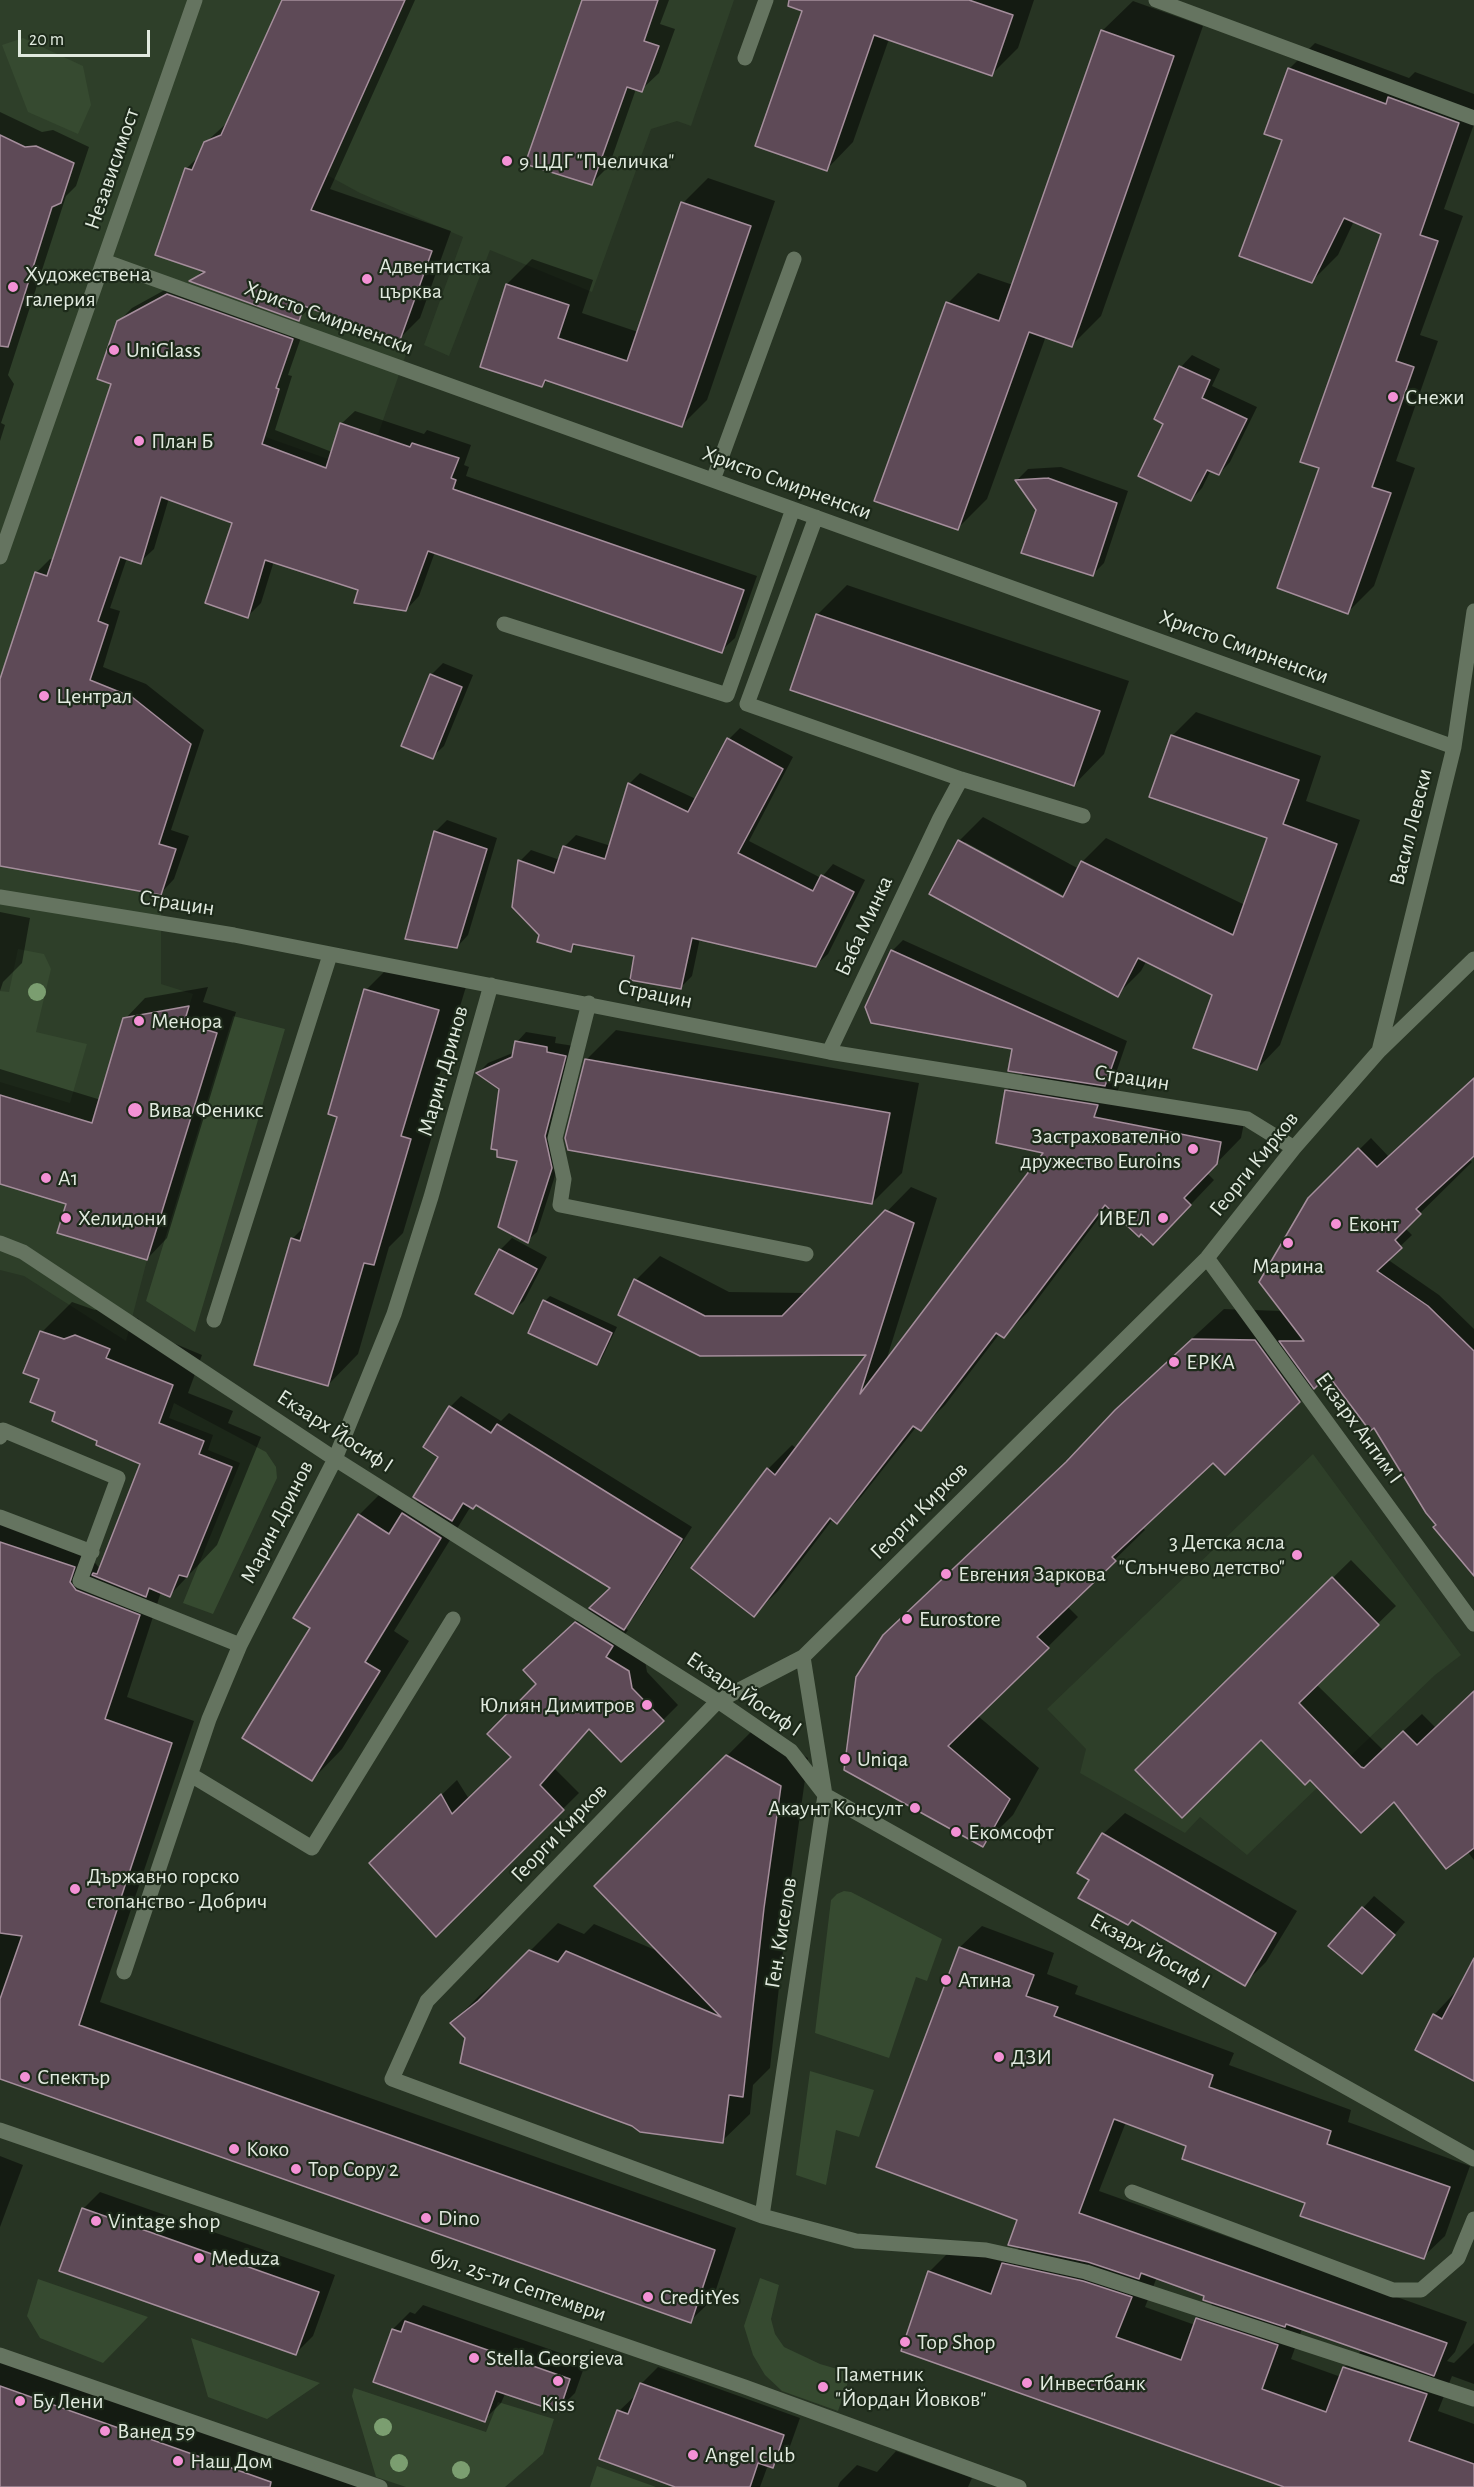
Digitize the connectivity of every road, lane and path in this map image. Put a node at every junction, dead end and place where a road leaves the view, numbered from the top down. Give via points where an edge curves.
1 (195, 0) edge
2 (766, 0) edge
3 (1156, 0) edge
4 (745, 58) dead end
5 (1474, 118) edge
6 (794, 259) dead end
7 (104, 261) junction
8 (713, 480) junction
9 (793, 508) junction
10 (816, 517) junction
11 (0, 557) edge
12 (1474, 611) edge
13 (504, 624) dead end
14 (1454, 747) junction
15 (961, 779) junction
16 (1083, 816) dead end
17 (0, 897) edge
18 (330, 955) junction
19 (1474, 959) edge
20 (490, 985) junction
21 (589, 1003) junction
22 (1379, 1051) junction
23 (829, 1052) junction
24 (1294, 1148) junction
25 (0, 1243) edge
26 (807, 1254) dead end
27 (1207, 1258) junction
28 (214, 1320) dead end
29 (0, 1437) edge
30 (335, 1459) junction
31 (0, 1517) edge
32 (92, 1552) junction
33 (453, 1619) dead end
34 (1474, 1624) edge
35 (240, 1645) junction
36 (803, 1657) junction
37 (718, 1701) junction
38 (191, 1775) junction
39 (825, 1795) junction
40 (124, 1972) dead end
41 (0, 2130) edge
42 (1474, 2159) edge
43 (1132, 2192) dead end
44 (762, 2216) junction
45 (1474, 2219) edge
46 (0, 2355) edge
47 (1474, 2399) edge
48 (380, 2487) edge
49 (1019, 2487) edge

1 - 7 street, Независимост
2 - 4 street
3 - 5 street
6 - 8 street
7 - 8 street, Христо Смирненски
7 - 11 street, Независимост
8 - 9 street, Христо Смирненски
9 - 10 street, Христо Смирненски
9 - 13 street via 727,695
10 - 14 street, Христо Смирненски
10 - 15 street via 747,704
12 - 14 street, Васил Левски
14 - 22 street, Васил Левски
15 - 16 street
15 - 23 street, Баба Минка
17 - 18 street, Страцин via 234,935
18 - 20 street, Страцин
18 - 28 street
19 - 22 street, Георги Кирков
20 - 21 street, Страцин
20 - 30 street, Марин Дринов via 394,1314
21 - 23 street, Страцин
21 - 26 street via 555,1138 564,1179 560,1205
22 - 24 street, Георги Кирков
23 - 24 street, Страцин via 1247,1119
24 - 27 street, Георги Кирков
25 - 30 street, Екзарх Йосиф I via 23,1252
27 - 34 street, Екзарх Антим I
27 - 36 street, Георги Кирков
29 - 32 street via 3,1430 118,1478
30 - 35 street, Марин Дринов
30 - 37 street, Екзарх Йосиф I
31 - 32 street
32 - 35 street via 80,1581
33 - 38 street via 312,1848
35 - 38 street, Марин Дринов
36 - 37 street, Георги Кирков
36 - 39 street, Ген. Киселов
37 - 39 street, Екзарх Йосиф I via 791,1751
37 - 44 street, Георги Кирков via 427,2001 392,2079
38 - 40 street, Марин Дринов
39 - 42 street, Екзарх Йосиф I
39 - 44 street, Ген. Киселов
41 - 49 street, бул. 25-ти Септември via 745,2387
43 - 45 street via 1393,2290 1421,2290 1458,2258
44 - 47 street via 856,2241 987,2250 1086,2272
46 - 48 street

